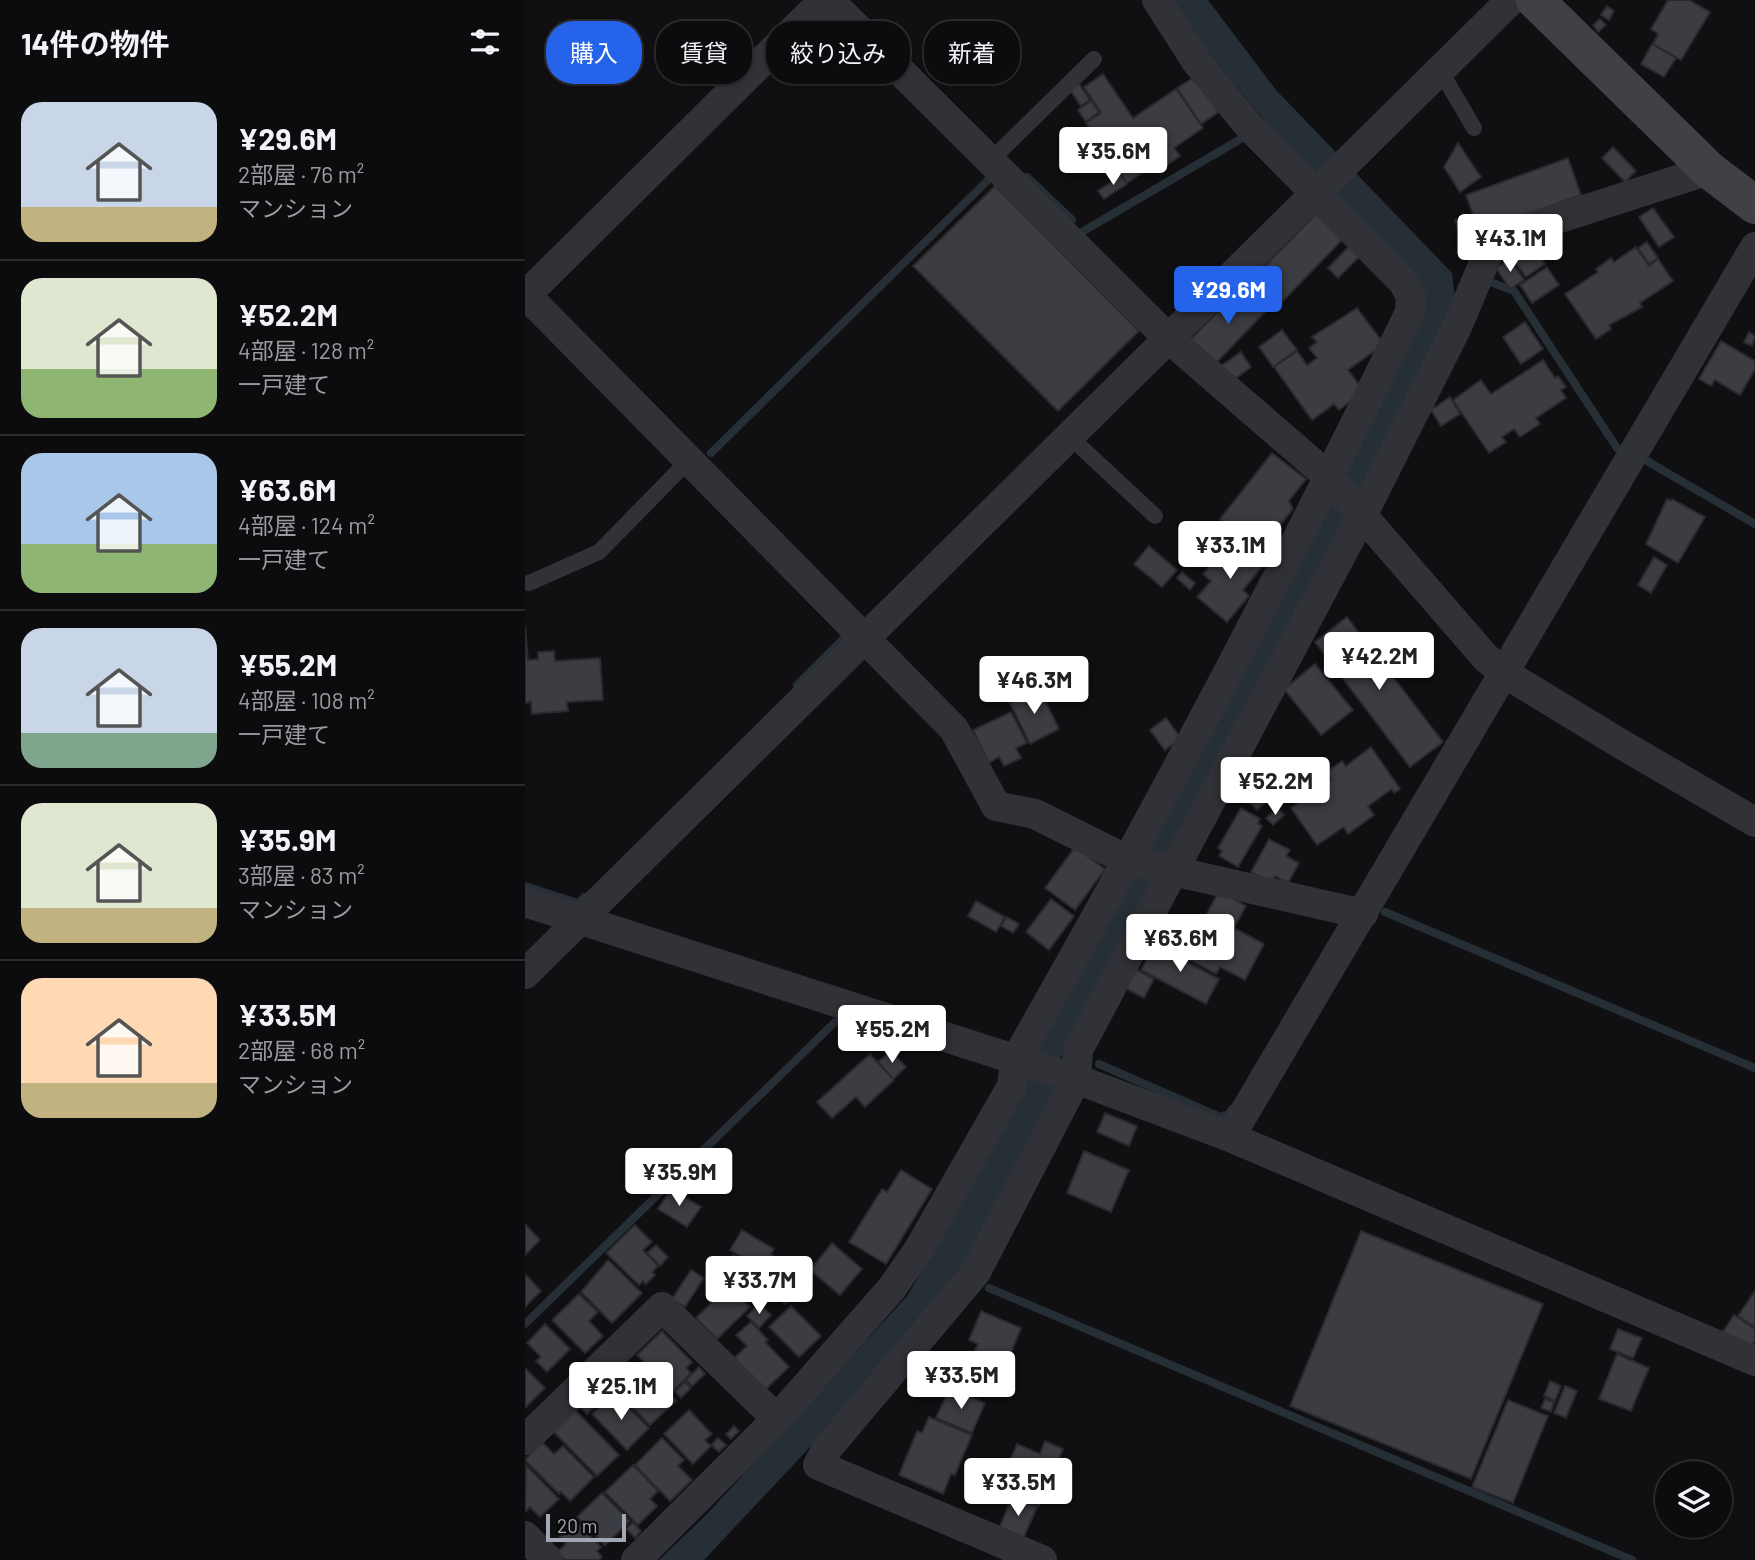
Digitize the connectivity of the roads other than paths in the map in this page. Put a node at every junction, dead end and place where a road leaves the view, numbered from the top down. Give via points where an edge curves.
1 (827, 0) edge
2 (1157, 0) edge
3 (1511, 0) edge
4 (1535, 0) edge
5 (1094, 59) dead end
6 (1440, 70) junction
7 (1474, 128) dead end
8 (990, 161) junction
9 (1709, 170) junction
10 (1315, 195) junction
11 (1755, 205) edge
12 (1755, 247) edge
13 (525, 295) edge
14 (1168, 338) junction
15 (1069, 436) junction
16 (689, 460) junction
17 (1331, 479) junction
18 (1361, 512) junction
19 (1155, 516) dead end
20 (529, 583) dead end
21 (866, 639) junction
22 (1506, 674) junction
23 (1755, 822) edge
24 (1131, 862) junction
25 (1171, 870) junction
26 (525, 902) edge
27 (1363, 914) junction
28 (580, 919) junction
29 (525, 974) edge
30 (1020, 1062) junction
31 (1070, 1077) junction
32 (1230, 1137) junction
33 (1755, 1361) edge
34 (777, 1419) junction
35 (525, 1440) edge
36 (525, 1536) edge
37 (548, 1560) edge
38 (636, 1560) edge
39 (1042, 1560) edge

1 - 8 street
1 - 13 street
2 - 10 street via 1231,105
3 - 6 street
4 - 9 street
5 - 8 lane
6 - 7 lane
6 - 10 street
8 - 14 street
9 - 11 street
9 - 18 street via 1494,239 1457,327
10 - 14 street
10 - 17 street via 1404,283 1411,297 1410,312
12 - 22 street
13 - 16 street
14 - 15 street
14 - 17 street
15 - 19 lane
15 - 21 street
16 - 20 lane via 599,552
16 - 21 street
17 - 18 street
17 - 24 street
18 - 22 street via 1486,658
18 - 25 street
21 - 24 street via 954,729 996,806 1035,814
21 - 28 street
22 - 23 street
22 - 27 street
24 - 25 street
24 - 30 street
25 - 27 street
25 - 31 street via 1078,1050
26 - 28 street
27 - 32 street
28 - 29 street
28 - 30 street
30 - 31 street
30 - 34 street via 919,1249 892,1288
31 - 32 street
31 - 39 street via 976,1272 818,1465
32 - 33 street
34 - 35 street via 661,1307
34 - 38 street
36 - 37 street

